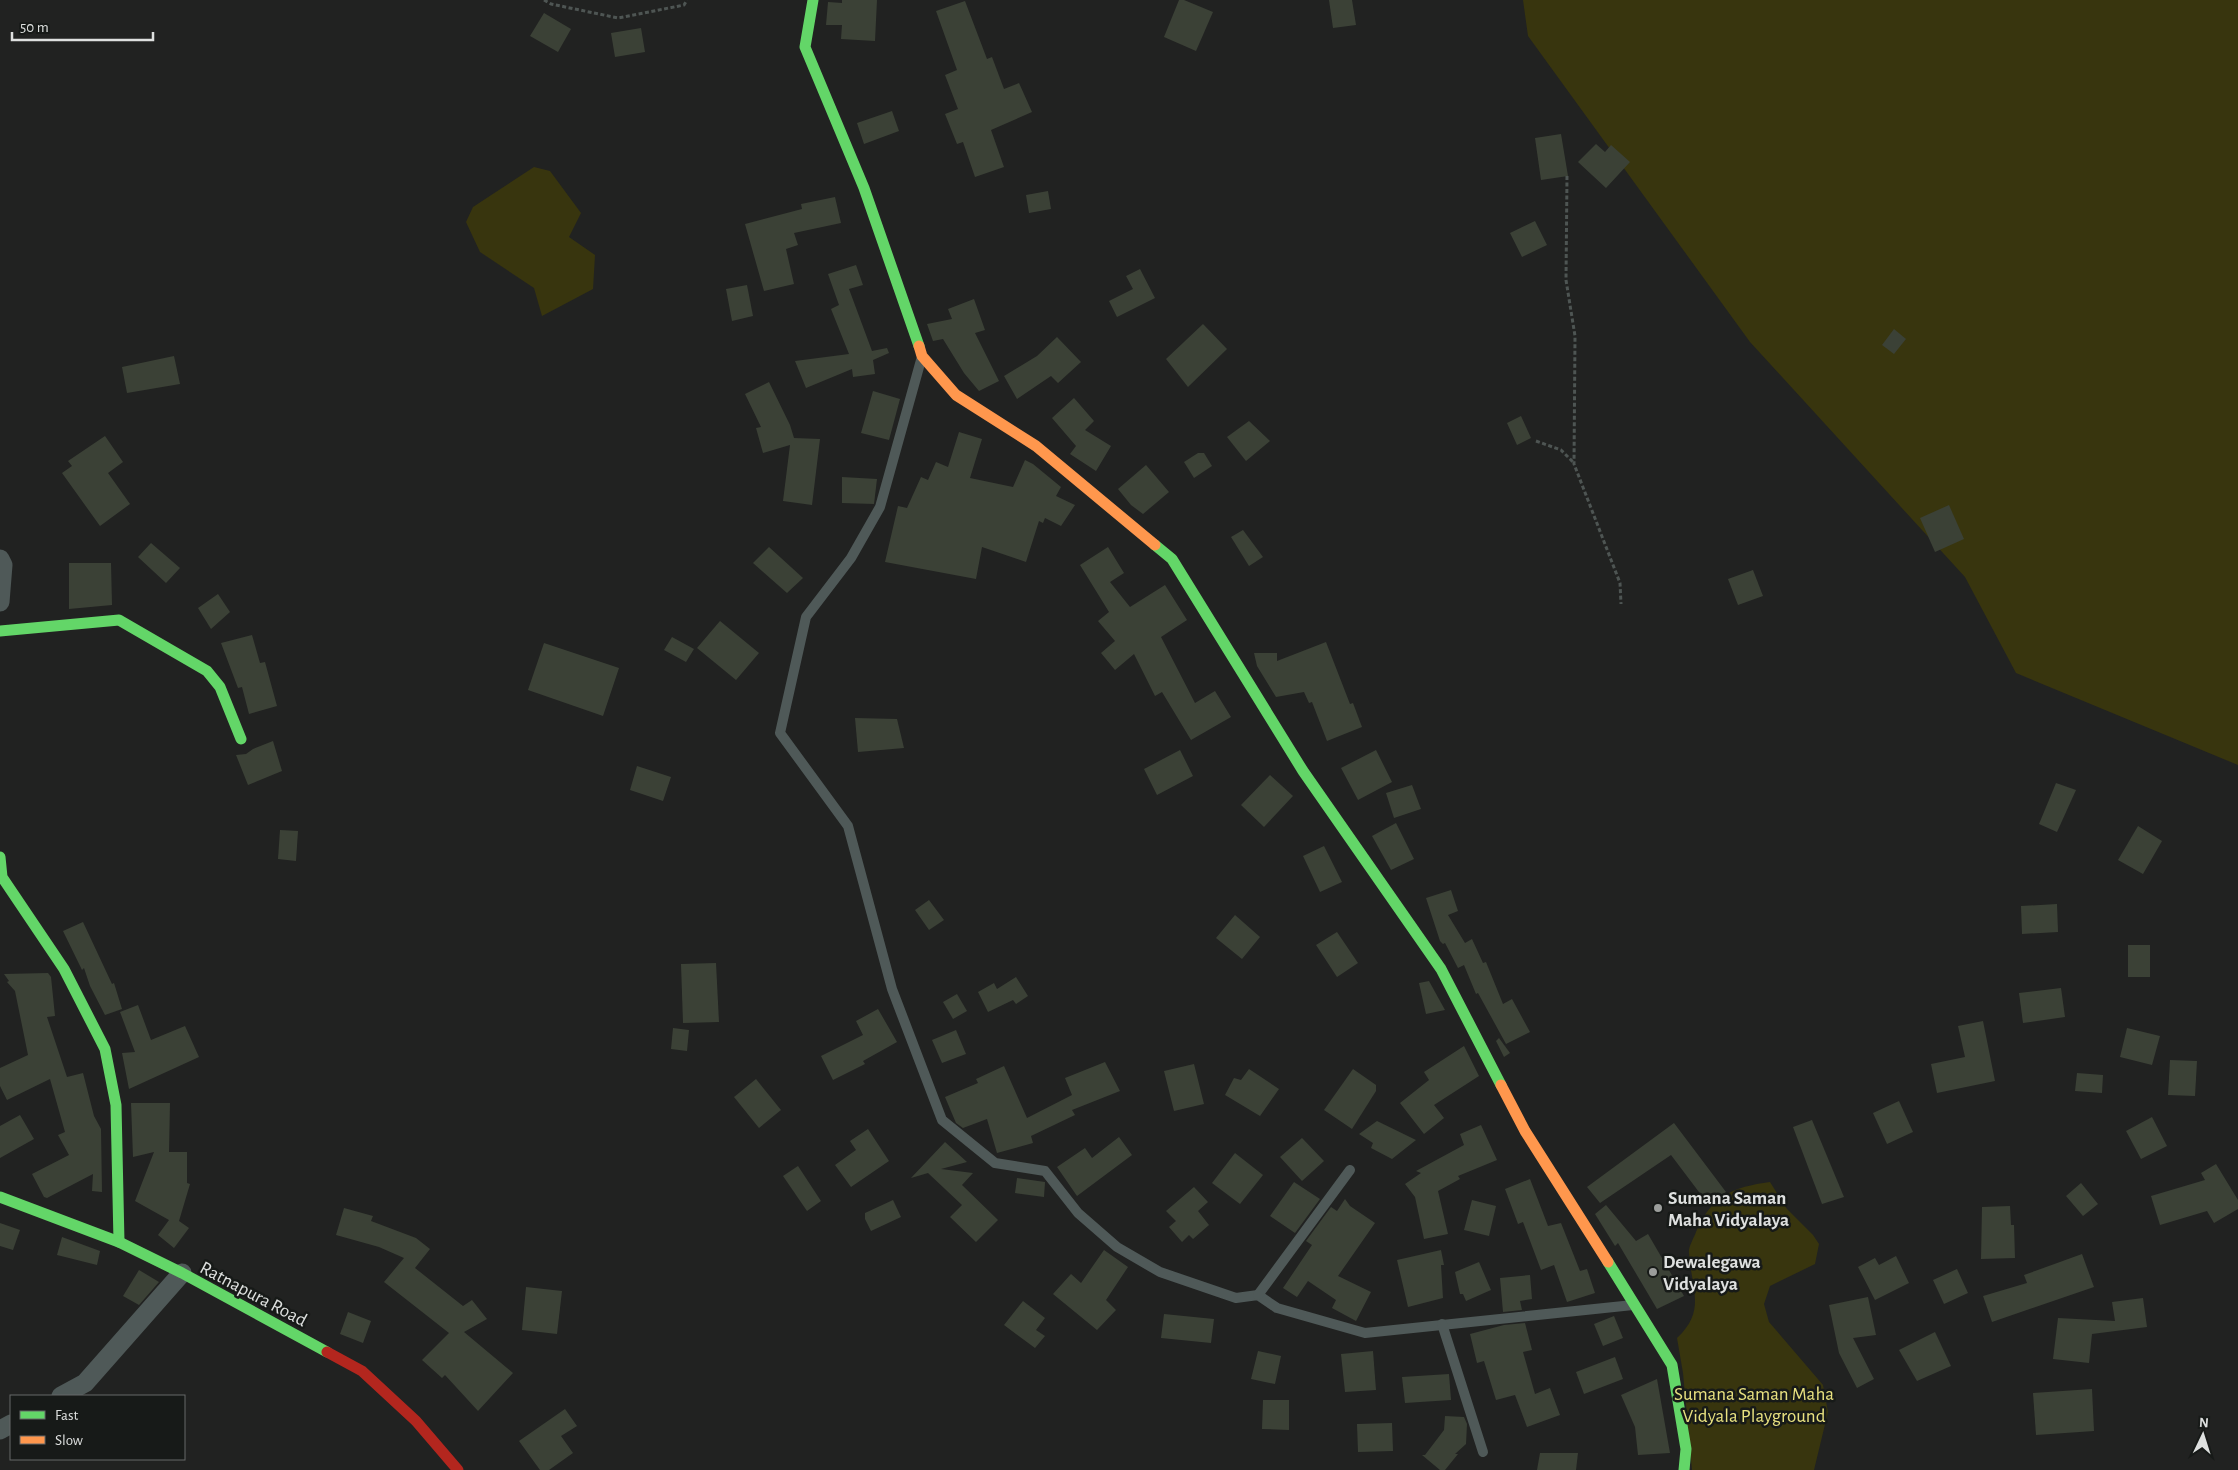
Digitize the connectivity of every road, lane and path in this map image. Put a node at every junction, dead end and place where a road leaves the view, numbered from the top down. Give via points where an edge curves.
1 (544, 0) edge
2 (687, 0) edge
3 (813, 0) edge
4 (1568, 176) dead end
5 (922, 356) junction
6 (1536, 441) dead end
7 (1574, 464) junction
8 (0, 558) edge
9 (0, 602) edge
10 (1622, 604) dead end
11 (0, 630) edge
12 (241, 739) dead end
13 (0, 857) edge
14 (4, 885) edge
15 (1350, 1170) dead end
16 (0, 1197) edge
17 (119, 1242) junction
18 (182, 1273) junction
19 (1258, 1295) junction
20 (1634, 1305) junction
21 (1442, 1324) junction
22 (63, 1395) edge
23 (1483, 1452) dead end
24 (458, 1470) edge
25 (1684, 1470) edge

1 - 2 path via 618,18 684,5
3 - 5 main road via 805,48 864,188
4 - 7 path via 1566,280 1575,336
5 - 19 lane via 880,507 851,558 806,617 780,733 848,826 892,989 942,1120 995,1163 1045,1171 1078,1213 1117,1247 1160,1272 1236,1298
5 - 20 main road via 956,395 1036,446 1172,558 1303,771 1441,968 1525,1131
6 - 7 path via 1561,450
7 - 10 path via 1620,583
8 - 9 street via 3,565
11 - 12 main road via 119,620 207,671 220,687
13 - 14 main road
14 - 17 main road via 64,969 105,1049 116,1106
15 - 19 lane
16 - 17 main road, Ratnapura Road
17 - 18 main road, Ratnapura Road
18 - 22 street via 85,1383
18 - 24 main road, Ratnapura Road via 362,1371 416,1421
19 - 21 lane via 1276,1308 1365,1332
20 - 21 lane
20 - 25 main road via 1672,1365 1686,1449
21 - 23 lane

